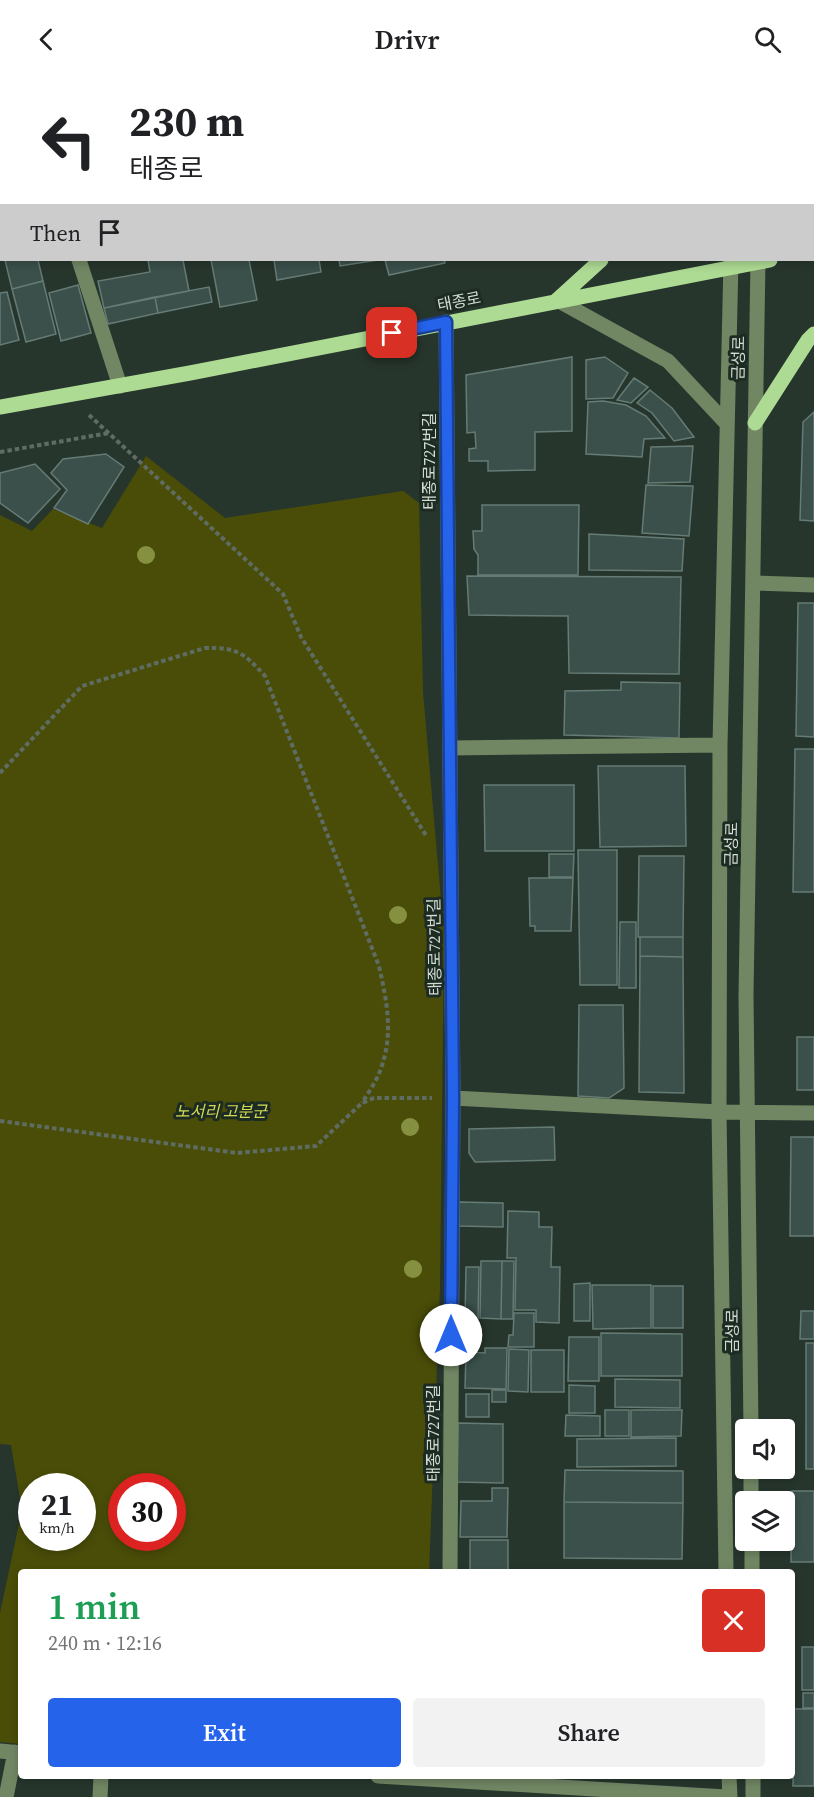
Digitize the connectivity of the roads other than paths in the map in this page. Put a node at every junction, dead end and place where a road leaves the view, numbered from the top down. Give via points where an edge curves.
1 (79, 261) edge
2 (600, 261) edge
3 (752, 261) edge
4 (762, 261) edge
5 (731, 263) edge
6 (557, 300) junction
7 (446, 322) junction
8 (814, 334) edge
9 (120, 386) junction
10 (0, 408) edge
11 (726, 423) junction
12 (755, 423) junction
13 (753, 583) junction
14 (814, 585) edge
15 (720, 745) junction
16 (450, 748) junction
17 (442, 861) road end
18 (451, 876) junction
19 (453, 1098) junction
20 (748, 1111) junction
21 (719, 1112) junction
22 (814, 1113) edge
23 (751, 1419) edge
24 (752, 1551) edge
25 (450, 1569) edge
26 (726, 1569) edge
27 (752, 1569) edge
28 (12, 1752) edge
29 (101, 1779) edge
30 (463, 1779) edge
31 (729, 1779) edge
32 (753, 1779) edge
33 (6, 1797) edge
34 (100, 1797) edge
35 (728, 1797) edge
36 (753, 1797) edge

1 - 9 street
2 - 6 main road
3 - 5 main road, 태종로
4 - 12 street, 금성로
5 - 6 main road, 태종로
5 - 11 street, 금성로
6 - 7 main road, 태종로
6 - 11 street via 668,361
7 - 9 main road, 태종로
7 - 16 street, 태종로727번길
8 - 12 main road
9 - 10 main road, 태종로
11 - 15 street, 금성로
12 - 13 street, 금성로
13 - 14 street
13 - 20 street, 금성로 via 746,996
15 - 16 street
15 - 21 street, 금성로
16 - 18 street, 태종로727번길
17 - 18 street
18 - 19 street, 태종로727번길
19 - 21 street
19 - 25 street, 태종로727번길
20 - 21 street
20 - 22 street
20 - 23 street, 금성로
21 - 26 street, 금성로
24 - 27 street
28 - 33 street
29 - 34 street
30 - 35 street
31 - 35 street
32 - 36 street

